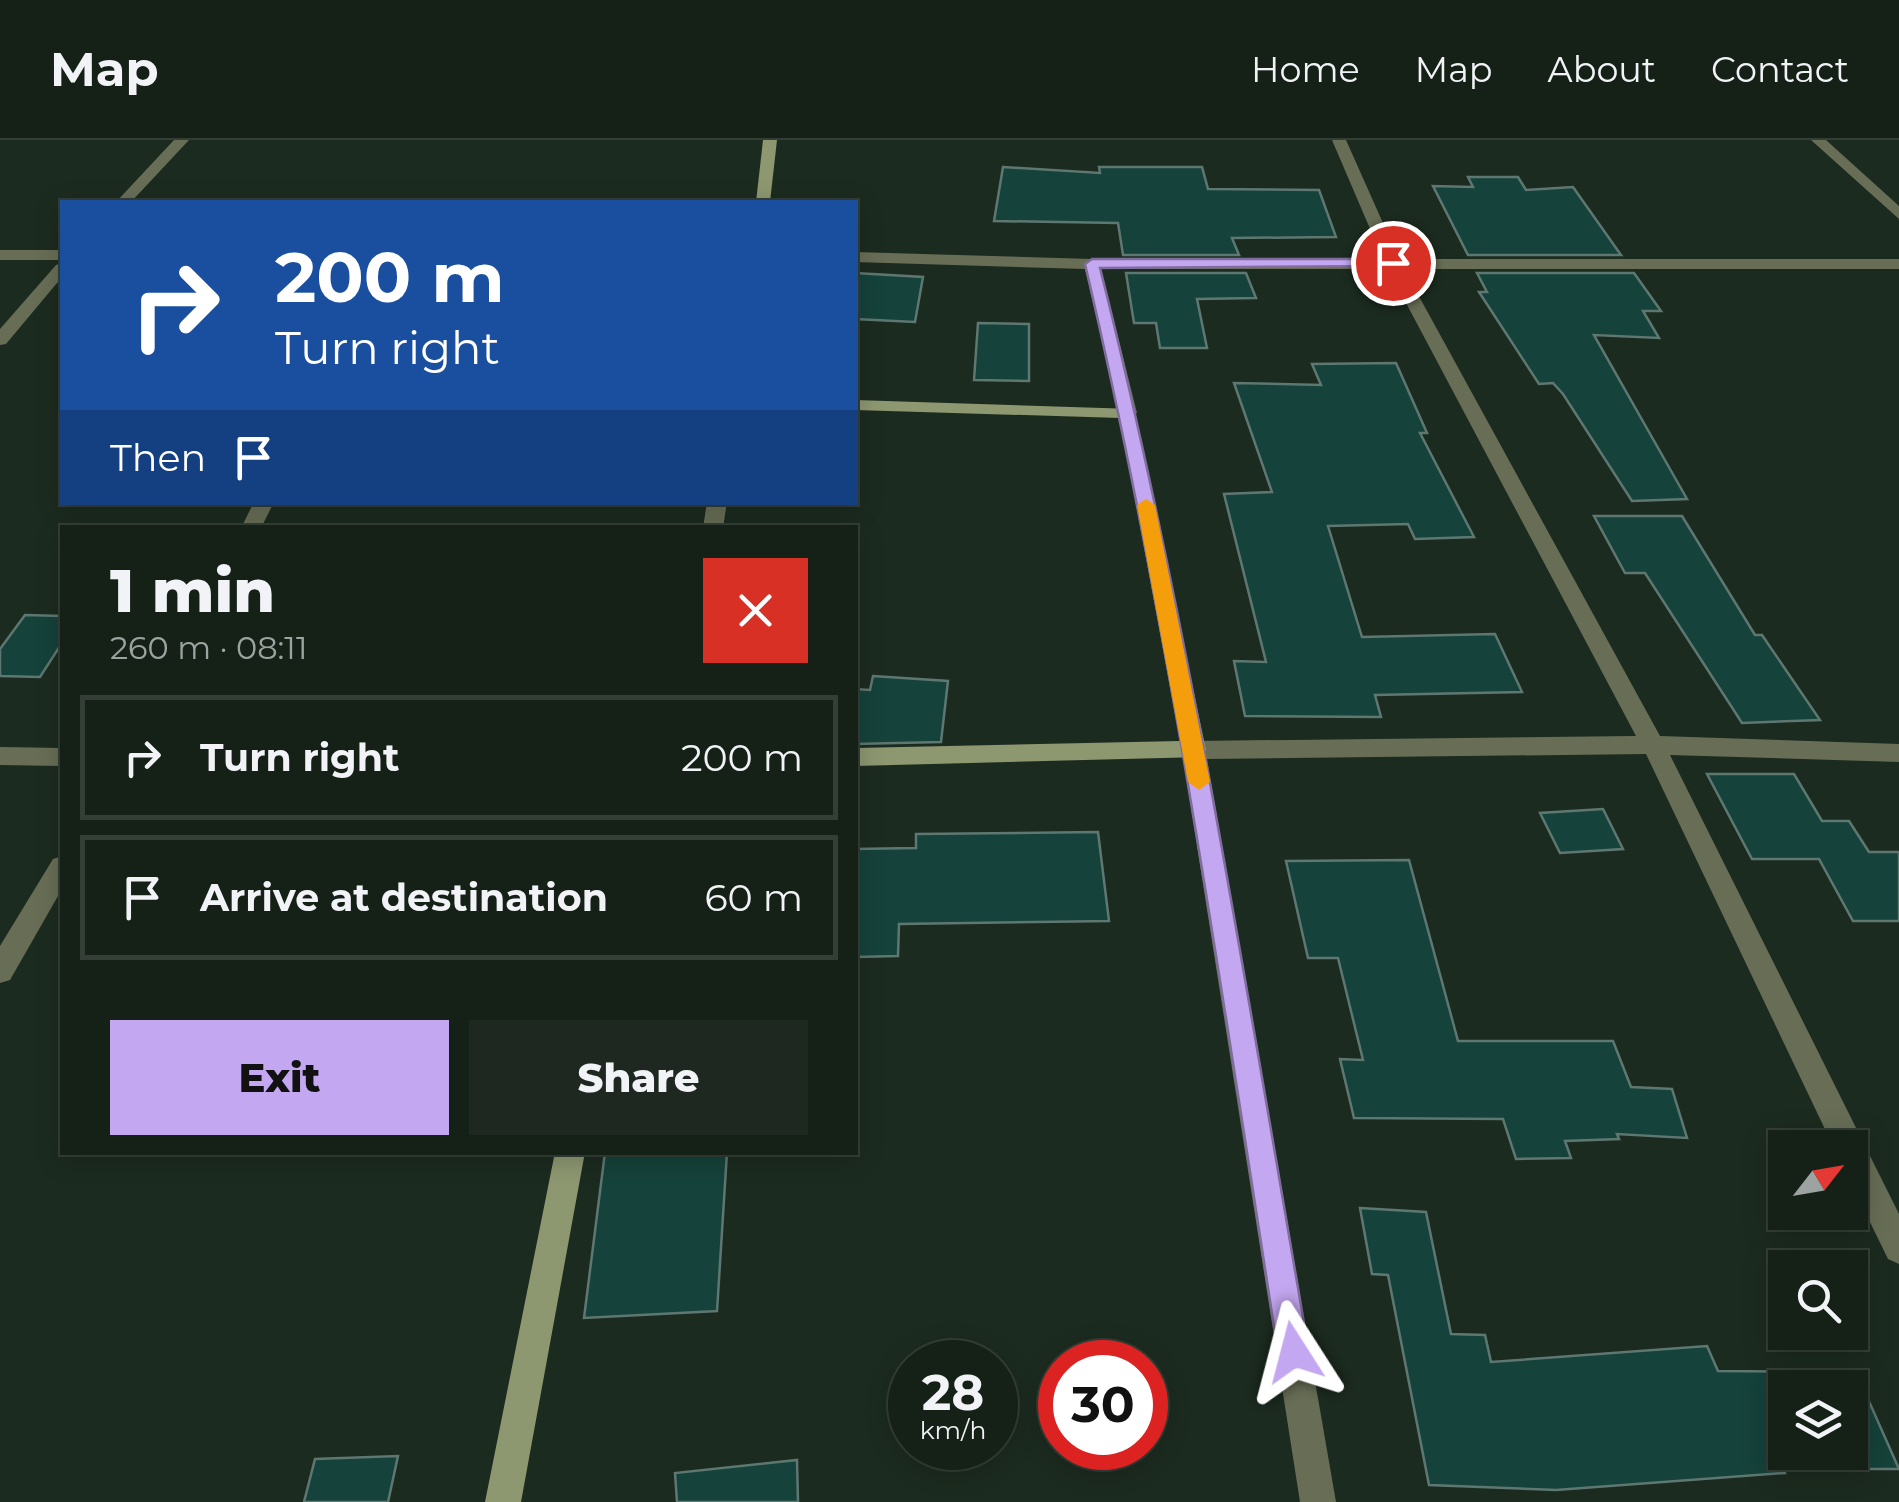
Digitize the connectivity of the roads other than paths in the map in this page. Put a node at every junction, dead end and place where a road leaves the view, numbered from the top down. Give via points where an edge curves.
1 (182, 140) edge
2 (770, 140) edge
3 (1339, 140) edge
4 (1818, 140) edge
5 (125, 200) edge
6 (763, 200) edge
7 (1899, 214) edge
8 (0, 255) edge
9 (60, 255) edge
10 (858, 258) edge
11 (1393, 263) junction
12 (1092, 264) junction
13 (1899, 264) edge
14 (60, 270) edge
15 (0, 340) edge
16 (858, 404) edge
17 (1128, 413) junction
18 (1653, 745) junction
19 (1194, 750) junction
20 (1899, 753) edge
21 (0, 756) edge
22 (60, 757) edge
23 (858, 757) edge
24 (60, 870) edge
25 (0, 972) edge
26 (1841, 1130) edge
27 (569, 1155) edge
28 (1868, 1185) edge
29 (1899, 1248) edge
30 (503, 1502) edge
31 (1318, 1502) edge

1 - 5 street
2 - 6 street
3 - 11 street
4 - 7 street
8 - 9 street
10 - 12 street
11 - 12 street
11 - 13 street
11 - 18 street
12 - 17 street
14 - 15 street
16 - 17 street
17 - 19 street
18 - 19 street
18 - 20 street
18 - 26 street
19 - 23 street
19 - 31 street
21 - 22 street
24 - 25 street
27 - 30 street
28 - 29 street

